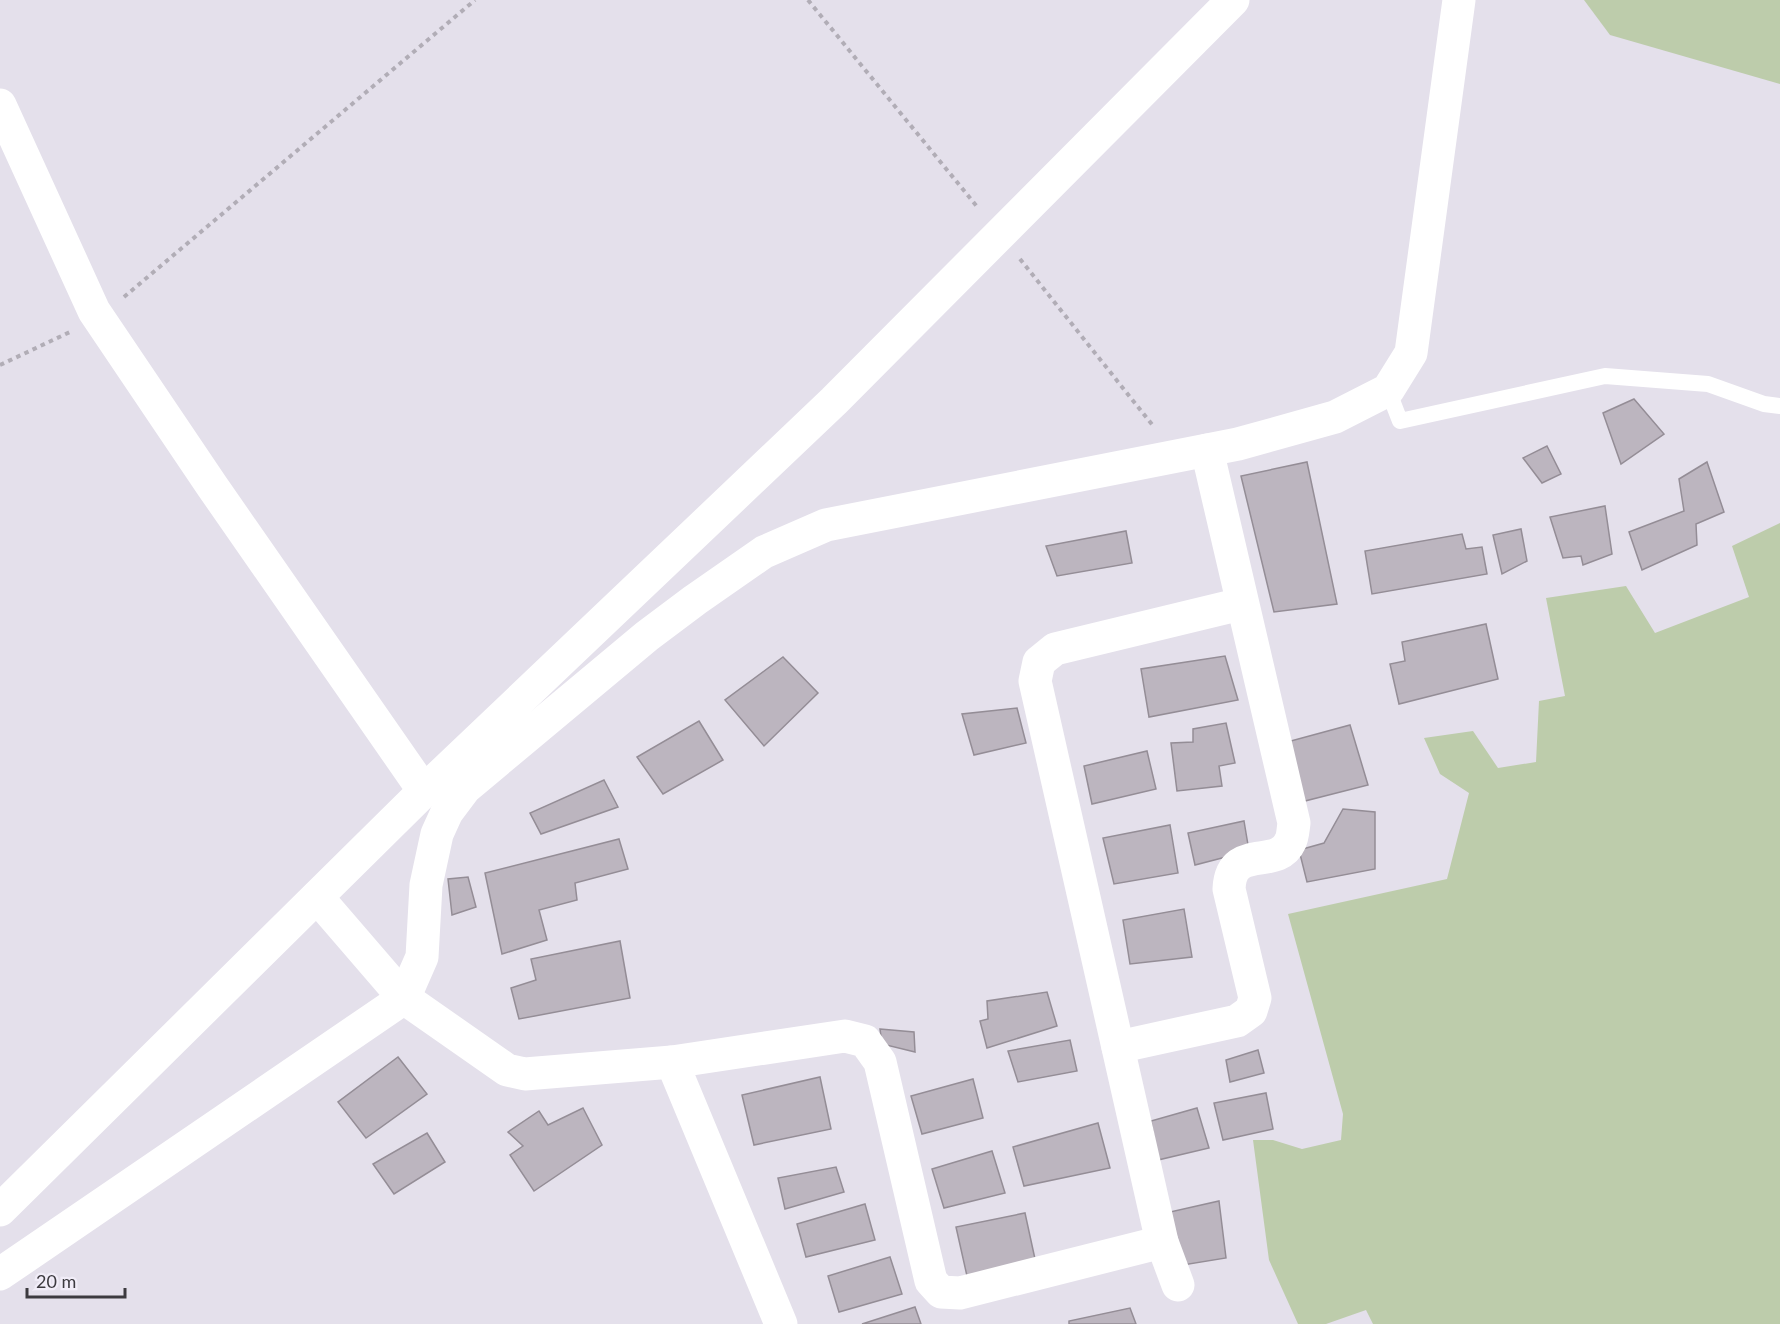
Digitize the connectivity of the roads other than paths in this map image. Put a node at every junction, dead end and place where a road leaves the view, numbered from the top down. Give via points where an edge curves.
1 (1233, 0) edge
2 (1459, 0) edge
3 (0, 105) edge
4 (1388, 390) junction
5 (1780, 406) edge
6 (1207, 450) junction
7 (1241, 604) junction
8 (424, 791) junction
9 (317, 897) junction
10 (404, 998) junction
11 (1118, 1047) junction
12 (672, 1062) junction
13 (0, 1210) edge
14 (1162, 1242) junction
15 (0, 1274) edge
16 (1178, 1286) dead end
17 (781, 1324) edge

1 - 8 street via 834,400
2 - 4 street via 1411,353
3 - 8 street via 99,318
4 - 5 lane via 1400,421 1605,376 1708,384
4 - 6 street via 1335,417
6 - 7 street
6 - 10 street via 826,525 754,559 647,636 465,788 437,834 426,885 422,957
7 - 11 street via 1294,824 1290,843 1279,853 1240,862 1230,875 1229,889 1255,998 1251,1011 1237,1021
7 - 11 street via 1055,649 1039,662 1035,681
8 - 9 street
9 - 10 street
9 - 13 street
10 - 12 street via 507,1070 525,1074
10 - 15 street
11 - 14 street
12 - 14 street via 845,1036 866,1041 880,1062 932,1281 941,1292 960,1293
12 - 17 street
14 - 16 street

